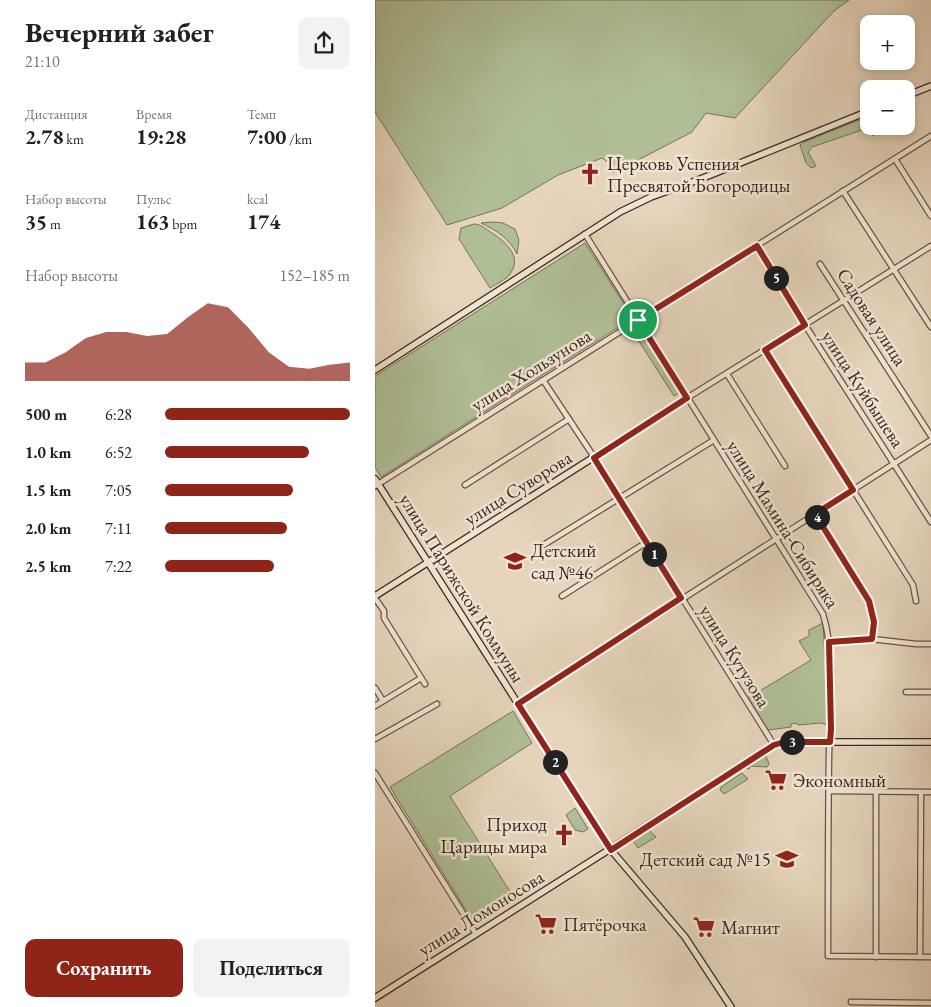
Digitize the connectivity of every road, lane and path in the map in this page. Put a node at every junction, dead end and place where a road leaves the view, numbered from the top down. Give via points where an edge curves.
1 (931, 86) edge
2 (915, 92) edge
3 (860, 115) edge
4 (931, 136) edge
5 (895, 159) junction
6 (843, 191) junction
7 (931, 216) edge
8 (585, 234) junction
9 (757, 246) junction
10 (931, 246) edge
11 (820, 264) dead end
12 (894, 268) junction
13 (844, 300) junction
14 (638, 320) junction
15 (805, 325) junction
16 (931, 327) edge
17 (765, 350) junction
18 (375, 370) edge
19 (727, 374) junction
20 (543, 380) junction
21 (687, 398) junction
22 (569, 419) junction
23 (931, 436) edge
24 (714, 440) junction
25 (931, 440) edge
26 (594, 458) junction
27 (894, 464) junction
28 (785, 466) dead end
29 (376, 483) edge
30 (465, 485) dead end
31 (853, 490) junction
32 (619, 498) junction
33 (815, 514) junction
34 (931, 522) edge
35 (776, 538) junction
36 (647, 542) junction
37 (537, 549) dead end
38 (427, 563) junction
39 (562, 596) dead end
40 (375, 597) edge
41 (681, 598) junction
42 (916, 601) dead end
43 (872, 639) junction
44 (829, 642) junction
45 (931, 644) edge
46 (421, 678) junction
47 (425, 684) dead end
48 (375, 688) edge
49 (907, 692) dead end
50 (931, 692) edge
51 (383, 701) junction
52 (437, 704) dead end
53 (518, 704) junction
54 (375, 706) edge
55 (375, 739) edge
56 (830, 742) junction
57 (931, 742) edge
58 (774, 745) junction
59 (375, 773) edge
60 (829, 792) junction
61 (876, 792) junction
62 (921, 792) junction
63 (931, 792) edge
64 (611, 850) junction
65 (476, 934) junction
66 (876, 957) junction
67 (920, 957) junction
68 (931, 957) edge
69 (375, 998) edge
70 (851, 1002) dead end
71 (931, 1003) edge
72 (731, 1007) edge

1 - 2 main road
3 - 8 main road via 651,197
4 - 5 street, улица Хользунова
5 - 6 street, улица Хользунова
5 - 7 street
6 - 9 street, улица Хользунова
6 - 12 street
8 - 14 street, улица Мамина-Сибиряка
8 - 18 main road
9 - 14 street, улица Хользунова
9 - 15 street, улица Куйбышева
10 - 12 street, улица Суворова
11 - 13 street, Садовая улица
12 - 13 street, улица Суворова
12 - 16 street
13 - 15 street, улица Суворова
13 - 23 street, Садовая улица
14 - 20 street, улица Хользунова
14 - 21 street, улица Мамина-Сибиряка
15 - 17 street, улица Суворова
15 - 27 street, улица Куйбышева
17 - 19 street, улица Суворова
17 - 31 street
19 - 21 street, улица Суворова
19 - 28 street
20 - 22 street, улица Кутузова
20 - 29 street, улица Хользунова
21 - 24 street, улица Мамина-Сибиряка
21 - 26 main road, улица Суворова
22 - 26 street, улица Кутузова
22 - 30 street
24 - 32 street
24 - 35 street, улица Мамина-Сибиряка
25 - 27 street
26 - 32 street, улица Кутузова
26 - 38 main road, улица Суворова
27 - 31 street
27 - 34 street, улица Куйбышева
29 - 38 main road, улица Парижской Коммуны
31 - 33 street
31 - 42 street via 913,585
32 - 36 street, улица Кутузова
32 - 37 street
33 - 35 street
33 - 43 street via 869,601 874,622
35 - 41 street
35 - 44 street, улица Мамина-Сибиряка via 823,614
36 - 39 street
36 - 41 street, улица Кутузова
38 - 40 main road, улица Суворова
38 - 53 main road, улица Парижской Коммуны
40 - 46 street via 384,611 384,618
41 - 53 street
41 - 58 street, улица Кутузова
43 - 44 street
43 - 45 street
44 - 56 street, улица Мамина-Сибиряка
46 - 47 street
46 - 51 street
48 - 51 street
49 - 50 street
51 - 54 street
52 - 55 street
53 - 64 main road, улица Парижской Коммуны
56 - 57 main road, улица Ломоносова
56 - 58 main road, улица Ломоносова
56 - 60 street, улица Мамина-Сибиряка
58 - 64 main road, улица Ломоносова
59 - 65 street
60 - 61 street
60 - 66 street, улица Мамина-Сибиряка via 828,956
61 - 62 street
61 - 66 street
62 - 63 street
62 - 67 street
64 - 65 main road, улица Ломоносова
64 - 72 main road, улица Парижской Коммуны via 685,937
65 - 69 main road, улица Ломоносова
66 - 67 street
67 - 68 street
70 - 71 street

